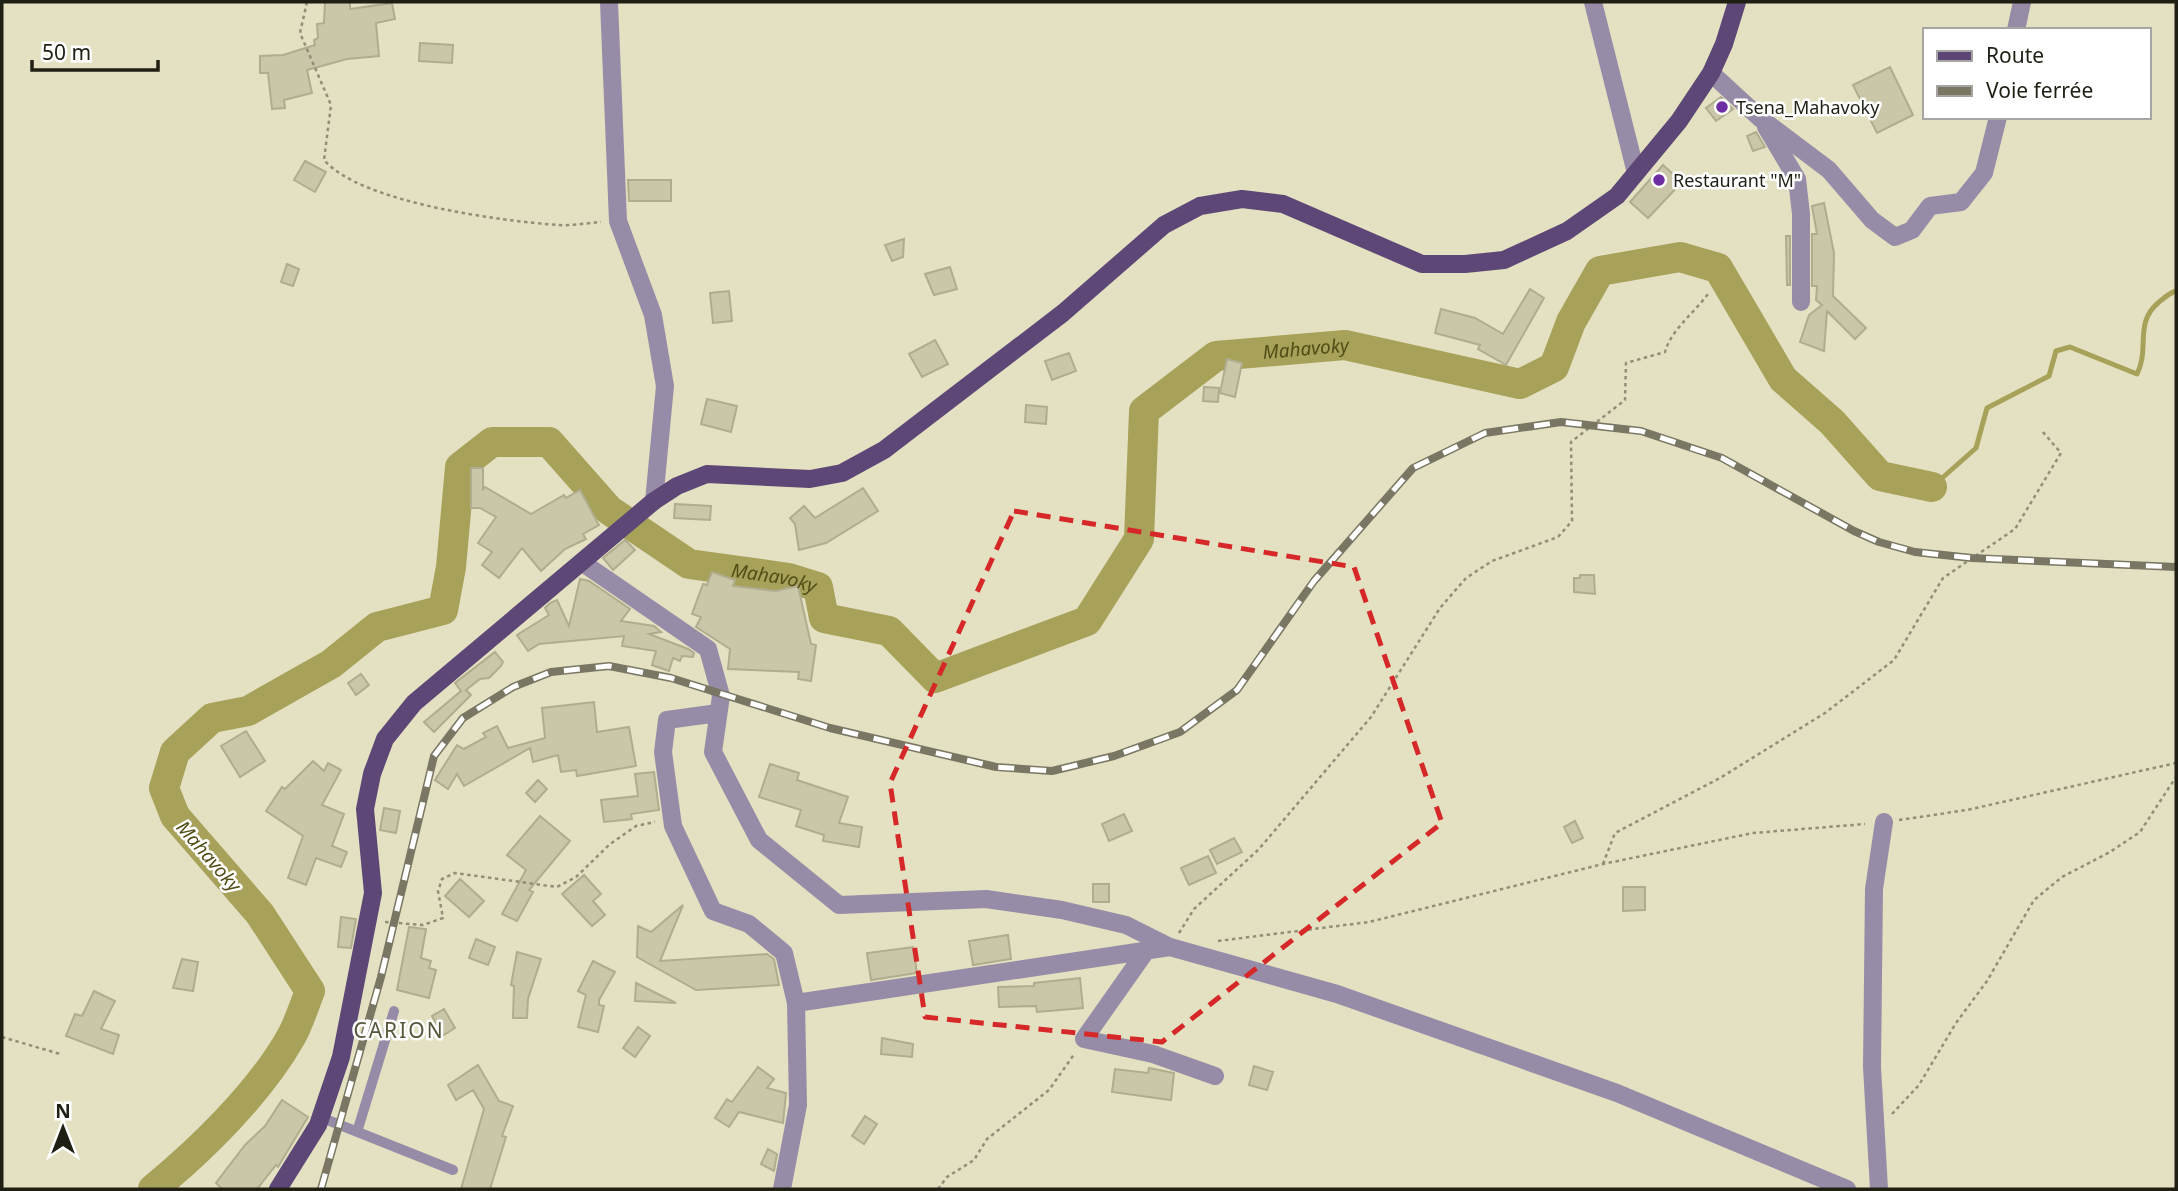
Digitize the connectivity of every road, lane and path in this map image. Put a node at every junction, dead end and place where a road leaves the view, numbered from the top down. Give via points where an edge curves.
1 (307, 2) edge
2 (609, 2) edge
3 (1594, 2) edge
4 (1737, 2) edge
5 (2022, 2) edge
6 (2016, 28) edge
7 (1711, 73) junction
8 (1760, 118) junction
9 (1998, 119) edge
10 (1636, 173) junction
11 (618, 221) junction
12 (1708, 294) dead end
13 (1801, 302) dead end
14 (2042, 431) dead end
15 (654, 500) junction
16 (583, 562) junction
17 (718, 713) junction
18 (2176, 763) edge
19 (2176, 777) edge
20 (672, 818) junction
21 (1884, 822) junction
22 (1603, 864) junction
23 (368, 925) junction
24 (1210, 942) dead end
25 (1170, 947) junction
26 (1146, 951) junction
27 (796, 1003) junction
28 (394, 1011) dead end
29 (2, 1037) edge
30 (1084, 1040) junction
31 (60, 1054) dead end
32 (1215, 1076) dead end
33 (320, 1117) junction
34 (357, 1132) junction
35 (1874, 1134) junction
36 (453, 1170) dead end
37 (278, 1189) edge
38 (782, 1189) edge
39 (938, 1189) edge
40 (1847, 1189) edge
41 (1879, 1189) edge

1 - 11 path via 300,33 331,106 324,160 332,168 382,193 437,207 560,225
2 - 11 street
3 - 10 street
4 - 7 main road
5 - 6 street
7 - 8 street
7 - 10 main road
8 - 9 street via 1829,170 1872,220 1895,237 1912,230 1930,206 1961,202 1984,173
8 - 13 street via 1797,179
10 - 15 main road via 1617,196 1567,231 1504,260 1465,264 1422,264 1283,204 1242,199 1200,206 1164,225 1063,313 884,450 842,472 810,479 706,474
11 - 15 street via 653,316 665,386
12 - 25 path via 1669,337 1665,352 1626,363 1625,400 1571,442 1572,521 1558,537 1492,561 1466,578 1440,608 1371,717 1259,849 1194,909
14 - 22 path via 2061,453 2015,529 1943,579 1894,660 1825,712 1720,778 1615,832
15 - 16 main road
16 - 17 street via 708,649 721,696
16 - 23 main road via 414,703 385,739 365,809 373,893
17 - 20 street via 667,720 663,752
17 - 25 street via 713,752 759,840 839,905 986,899 1126,925
18 - 21 path via 1968,810
19 - 35 path via 2140,832 2062,877 2034,900 1919,1085
20 - 23 path via 636,826 576,877 557,887 455,873 442,879 438,891 443,918 423,925 394,920
20 - 27 street via 713,911 749,924 785,953
21 - 22 path via 1753,833
21 - 35 street via 1874,889
22 - 24 path via 1369,922
23 - 33 main road via 341,1057
25 - 26 street
25 - 40 street via 1337,994 1617,1093
26 - 27 street
26 - 30 street
27 - 38 street via 798,1105
28 - 34 lane
29 - 31 path
30 - 32 street via 1153,1054
30 - 39 path via 1049,1090 987,1139 974,1160 947,1177
33 - 34 lane
33 - 37 main road
34 - 36 lane
35 - 41 street

